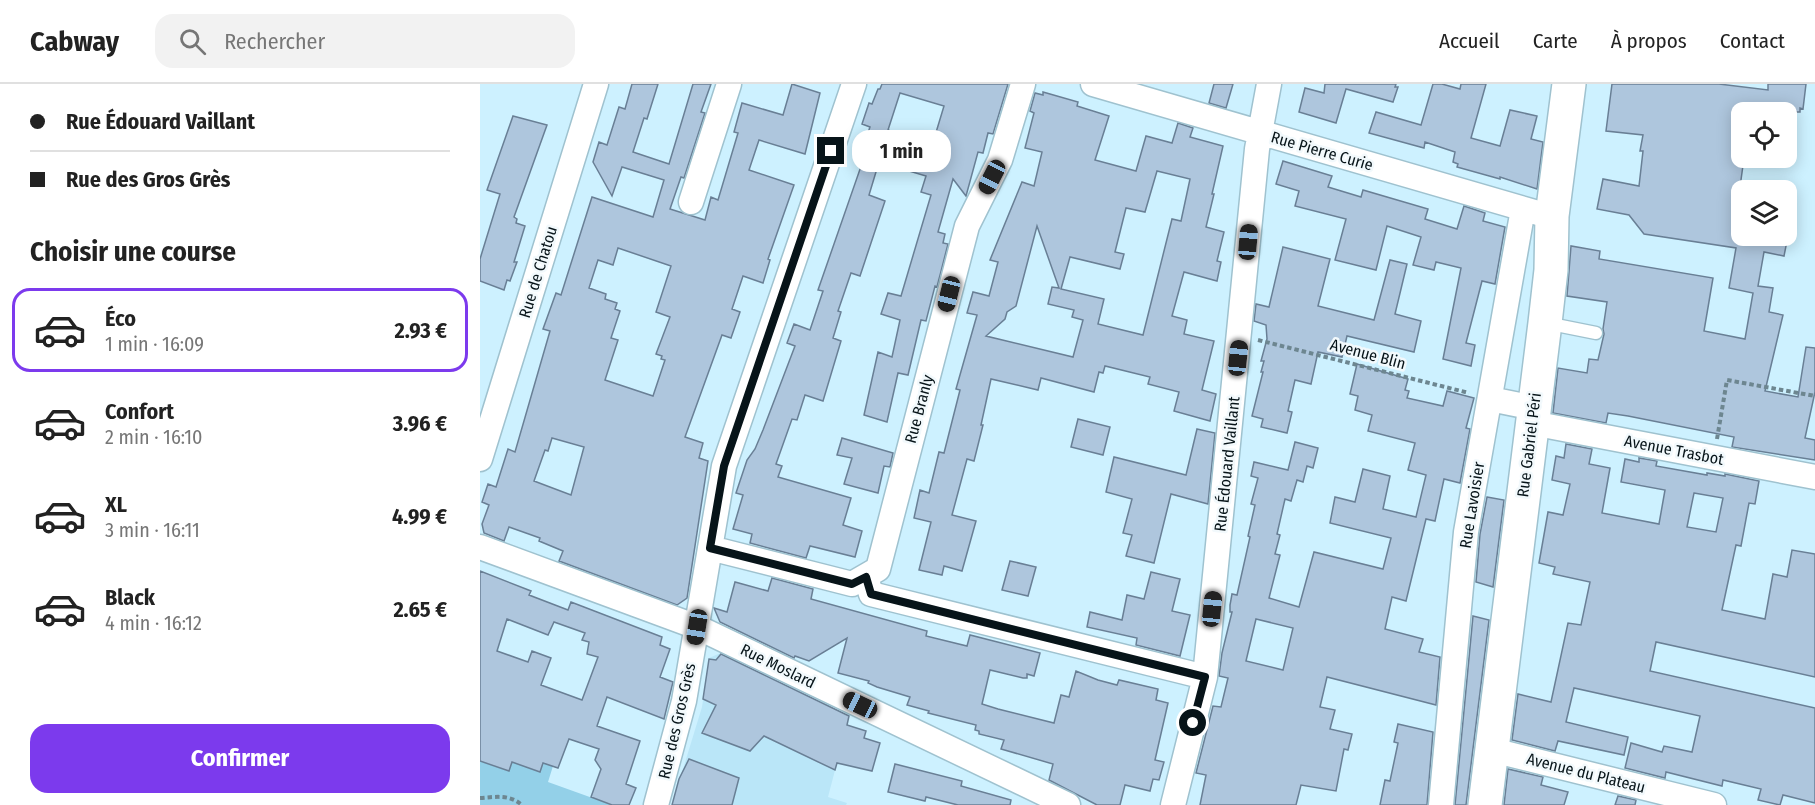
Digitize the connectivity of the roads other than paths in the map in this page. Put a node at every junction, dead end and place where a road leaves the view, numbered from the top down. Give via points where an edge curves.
1 (596, 84) edge
2 (729, 84) edge
3 (854, 84) edge
4 (1023, 84) edge
5 (1093, 84) edge
6 (1269, 84) edge
7 (1569, 84) edge
8 (1259, 133) junction
9 (691, 202) dead end
10 (1537, 212) junction
11 (1545, 323) junction
12 (1596, 333) dead end
13 (1490, 399) junction
14 (1533, 415) junction
15 (480, 459) edge
16 (1815, 477) edge
17 (480, 547) edge
18 (710, 548) junction
19 (866, 577) junction
20 (697, 627) junction
21 (1205, 677) junction
22 (1492, 750) junction
23 (656, 805) edge
24 (1068, 805) edge
25 (1173, 805) edge
26 (1441, 805) edge
27 (1485, 805) edge
28 (1714, 805) edge

1 - 15 street, Rue de Chatou
2 - 9 street
3 - 18 street, Rue des Gros Grès via 724,466
4 - 19 street, Rue Branly via 1000,160 967,226 878,569
5 - 8 street, Rue Pierre Curie
6 - 8 street, Rue Édouard Vaillant
7 - 10 main road, Rue Gabriel Péri
8 - 10 street, Rue Pierre Curie
8 - 21 street, Rue Édouard Vaillant
10 - 11 main road, Rue Gabriel Péri via 1551,270
10 - 13 street, Rue Lavoisier
11 - 12 lane
11 - 14 main road, Rue Gabriel Péri
13 - 14 street, Avenue Trasbot
13 - 26 street, Rue Lavoisier via 1466,532
14 - 16 street, Avenue Trasbot via 1714,458
14 - 22 main road, Rue Gabriel Péri
17 - 20 street, Rue Moslard
18 - 19 street via 852,584
18 - 20 street, Rue des Gros Grès
19 - 21 street via 871,594
20 - 23 street, Rue des Gros Grès via 684,701
20 - 24 street, Rue Moslard
21 - 25 street, Rue Édouard Vaillant
22 - 27 main road, Rue Gabriel Péri
22 - 28 street, Avenue du Plateau

